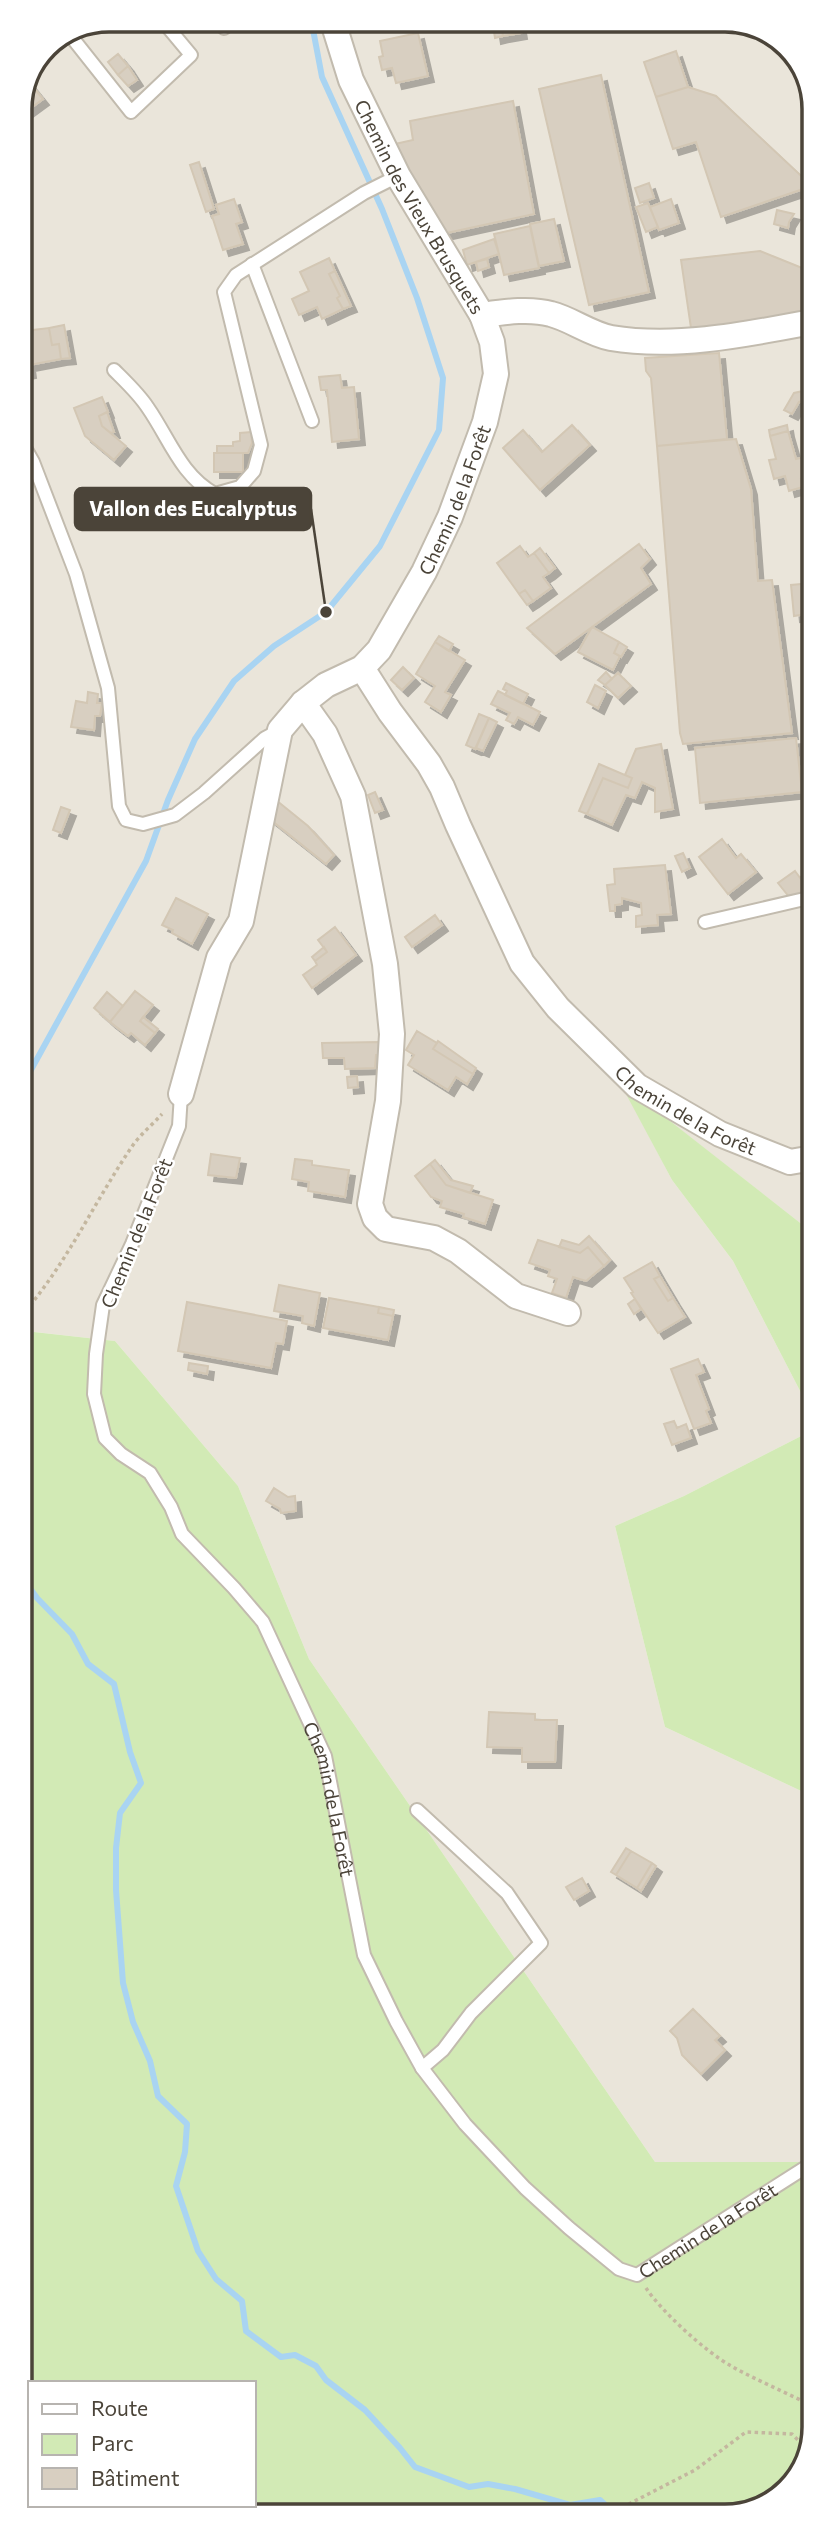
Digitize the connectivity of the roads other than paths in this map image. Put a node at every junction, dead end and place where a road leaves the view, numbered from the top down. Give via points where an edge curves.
1 (172, 32) edge
2 (336, 32) edge
3 (74, 40) edge
4 (389, 180) junction
5 (252, 264) junction
6 (482, 315) junction
7 (802, 323) edge
8 (114, 370) dead end
9 (312, 421) dead end
10 (32, 460) edge
11 (362, 668) junction
12 (303, 703) junction
13 (280, 730) junction
14 (802, 900) edge
15 (705, 922) dead end
16 (181, 1094) joint
17 (802, 1160) edge
18 (568, 1313) dead end
19 (417, 1810) dead end
20 (422, 2068) junction
21 (802, 2170) edge

1 - 3 lane via 191,55 131,113
2 - 4 street, Chemin des Vieux Brusquets
4 - 5 lane
4 - 6 street, Chemin des Vieux Brusquets
5 - 8 lane via 236,275 224,292 261,445 254,471 240,487 215,494 201,487 146,405
5 - 9 lane
6 - 7 street, Chemin des Vieux Brusquets via 550,313 607,337 640,341 732,337
6 - 11 street, Chemin de la Forêt via 496,374 485,422 424,572 379,650
10 - 13 lane via 76,575 108,688 119,806 126,820 143,824 175,815
11 - 12 street, Chemin de la Forêt via 326,685
11 - 17 street, Chemin de la Forêt via 443,788 522,963 558,1008 637,1086 720,1134 790,1162
12 - 13 street, Chemin de la Forêt
12 - 18 street via 325,734 353,796 386,964 391,1034 388,1101 370,1204 375,1218 386,1229 434,1238 516,1296
13 - 16 street, Chemin de la Forêt via 241,921 219,958
14 - 15 lane
16 - 20 lane, Chemin de la Forêt via 179,1126 103,1305 94,1394 105,1438 150,1473 182,1534 263,1622 326,1756 364,1955
19 - 20 lane via 507,1893 541,1943
20 - 21 lane, Chemin de la Forêt via 465,2124 525,2188 619,2269 637,2275

